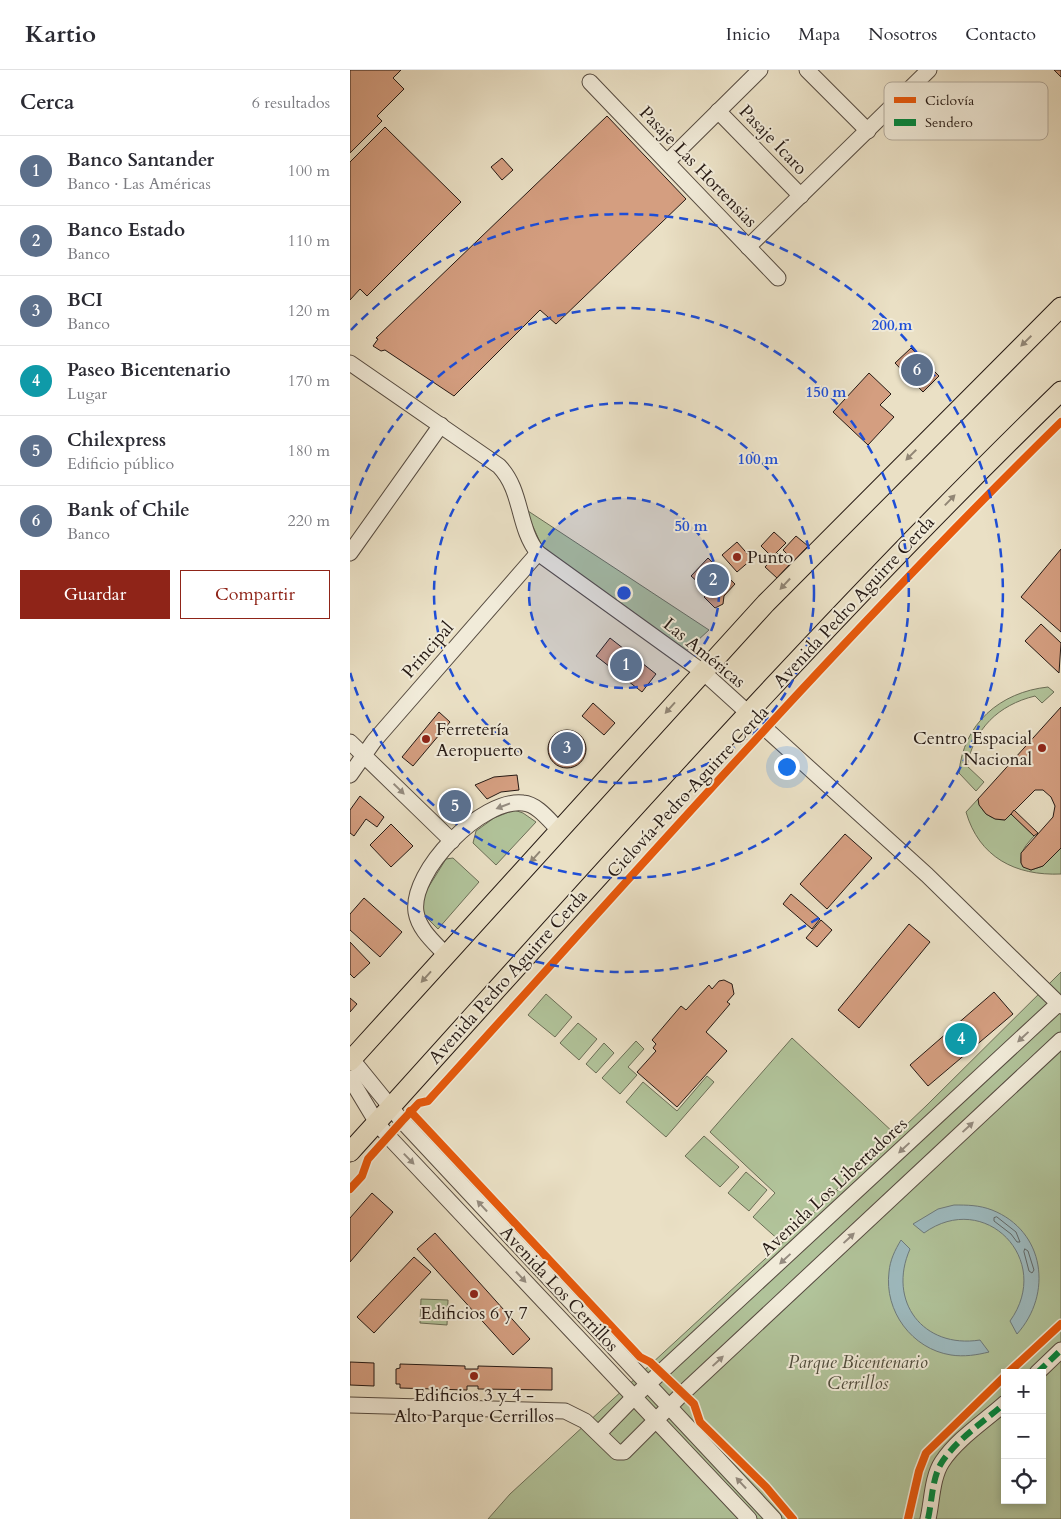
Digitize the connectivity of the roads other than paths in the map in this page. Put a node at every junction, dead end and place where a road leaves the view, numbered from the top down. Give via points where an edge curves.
1 (760, 70) edge
2 (807, 70) edge
3 (930, 70) edge
4 (590, 82) dead end
5 (918, 82) edge
6 (718, 111) junction
7 (884, 115) edge
8 (868, 131) junction
9 (666, 162) junction
10 (801, 196) junction
11 (748, 247) junction
12 (778, 278) dead end
13 (1061, 307) edge
14 (350, 363) edge
15 (1061, 391) edge
16 (441, 425) junction
17 (350, 553) edge
18 (538, 553) junction
19 (703, 672) junction
20 (749, 714) junction
21 (350, 742) edge
22 (364, 755) junction
23 (350, 775) edge
24 (559, 830) junction
25 (452, 841) junction
26 (446, 955) junction
27 (1060, 1005) edge
28 (1061, 1040) edge
29 (351, 1059) edge
30 (350, 1078) edge
31 (390, 1108) junction
32 (377, 1123) junction
33 (350, 1152) edge
34 (1061, 1350) edge
35 (1041, 1369) edge
36 (649, 1384) junction
37 (634, 1397) junction
38 (350, 1405) edge
39 (670, 1406) junction
40 (1001, 1406) edge
41 (657, 1420) junction
42 (599, 1433) junction
43 (749, 1519) edge
44 (774, 1519) edge
45 (928, 1519) edge

1 - 6 street
2 - 8 street
3 - 5 street
4 - 9 street, Pasaje Las Hortensias
6 - 9 street
6 - 10 street, Pasaje Ícaro
7 - 8 street
8 - 10 street
9 - 11 street, Pasaje Las Hortensias
10 - 11 street
11 - 12 street, Pasaje Las Hortensias
13 -> 19 main road via 819,547
14 - 16 street, Las Américas
20 -> 15 main road, Avenida Pedro Aguirre Cerda via 932,518
16 - 17 street
16 - 18 street, Las Américas via 506,472 518,497 528,538
18 - 19 street, Las Américas
18 - 22 street, Principal
19 - 20 street, Las Américas
19 -> 24 main road
20 - 27 street, Las Américas via 927,875
20 - 31 main road, Avenida Pedro Aguirre Cerda
21 - 22 street
22 - 23 street, Principal
22 -> 25 street
24 -> 25 street via 534,807 514,803 483,816
24 -> 26 main road
25 - 26 street via 425,878 416,905 423,929
26 -> 29 main road
27 -> 36 street, Avenida Los Libertadores
39 -> 28 street
29 - 31 street, Avenida Los Cerrillos
30 - 32 street, Avenida Los Cerrillos
31 - 32 main road, Avenida Pedro Aguirre Cerda
36 -> 31 street, Avenida Los Cerrillos
32 - 33 main road, Avenida Pedro Aguirre Cerda
32 -> 37 street, Avenida Los Cerrillos
34 - 35 street
36 - 37 street, Avenida Los Libertadores
36 - 39 street, Avenida Los Cerrillos
37 - 41 street, Avenida Los Cerrillos
37 - 42 street, Avenida Los Libertadores
38 - 42 street via 559,1410 580,1417
39 - 41 street
44 -> 39 street, Avenida Los Cerrillos
40 - 45 street via 942,1462
41 - 42 street via 624,1452 617,1452
41 - 43 street, Avenida Los Cerrillos

